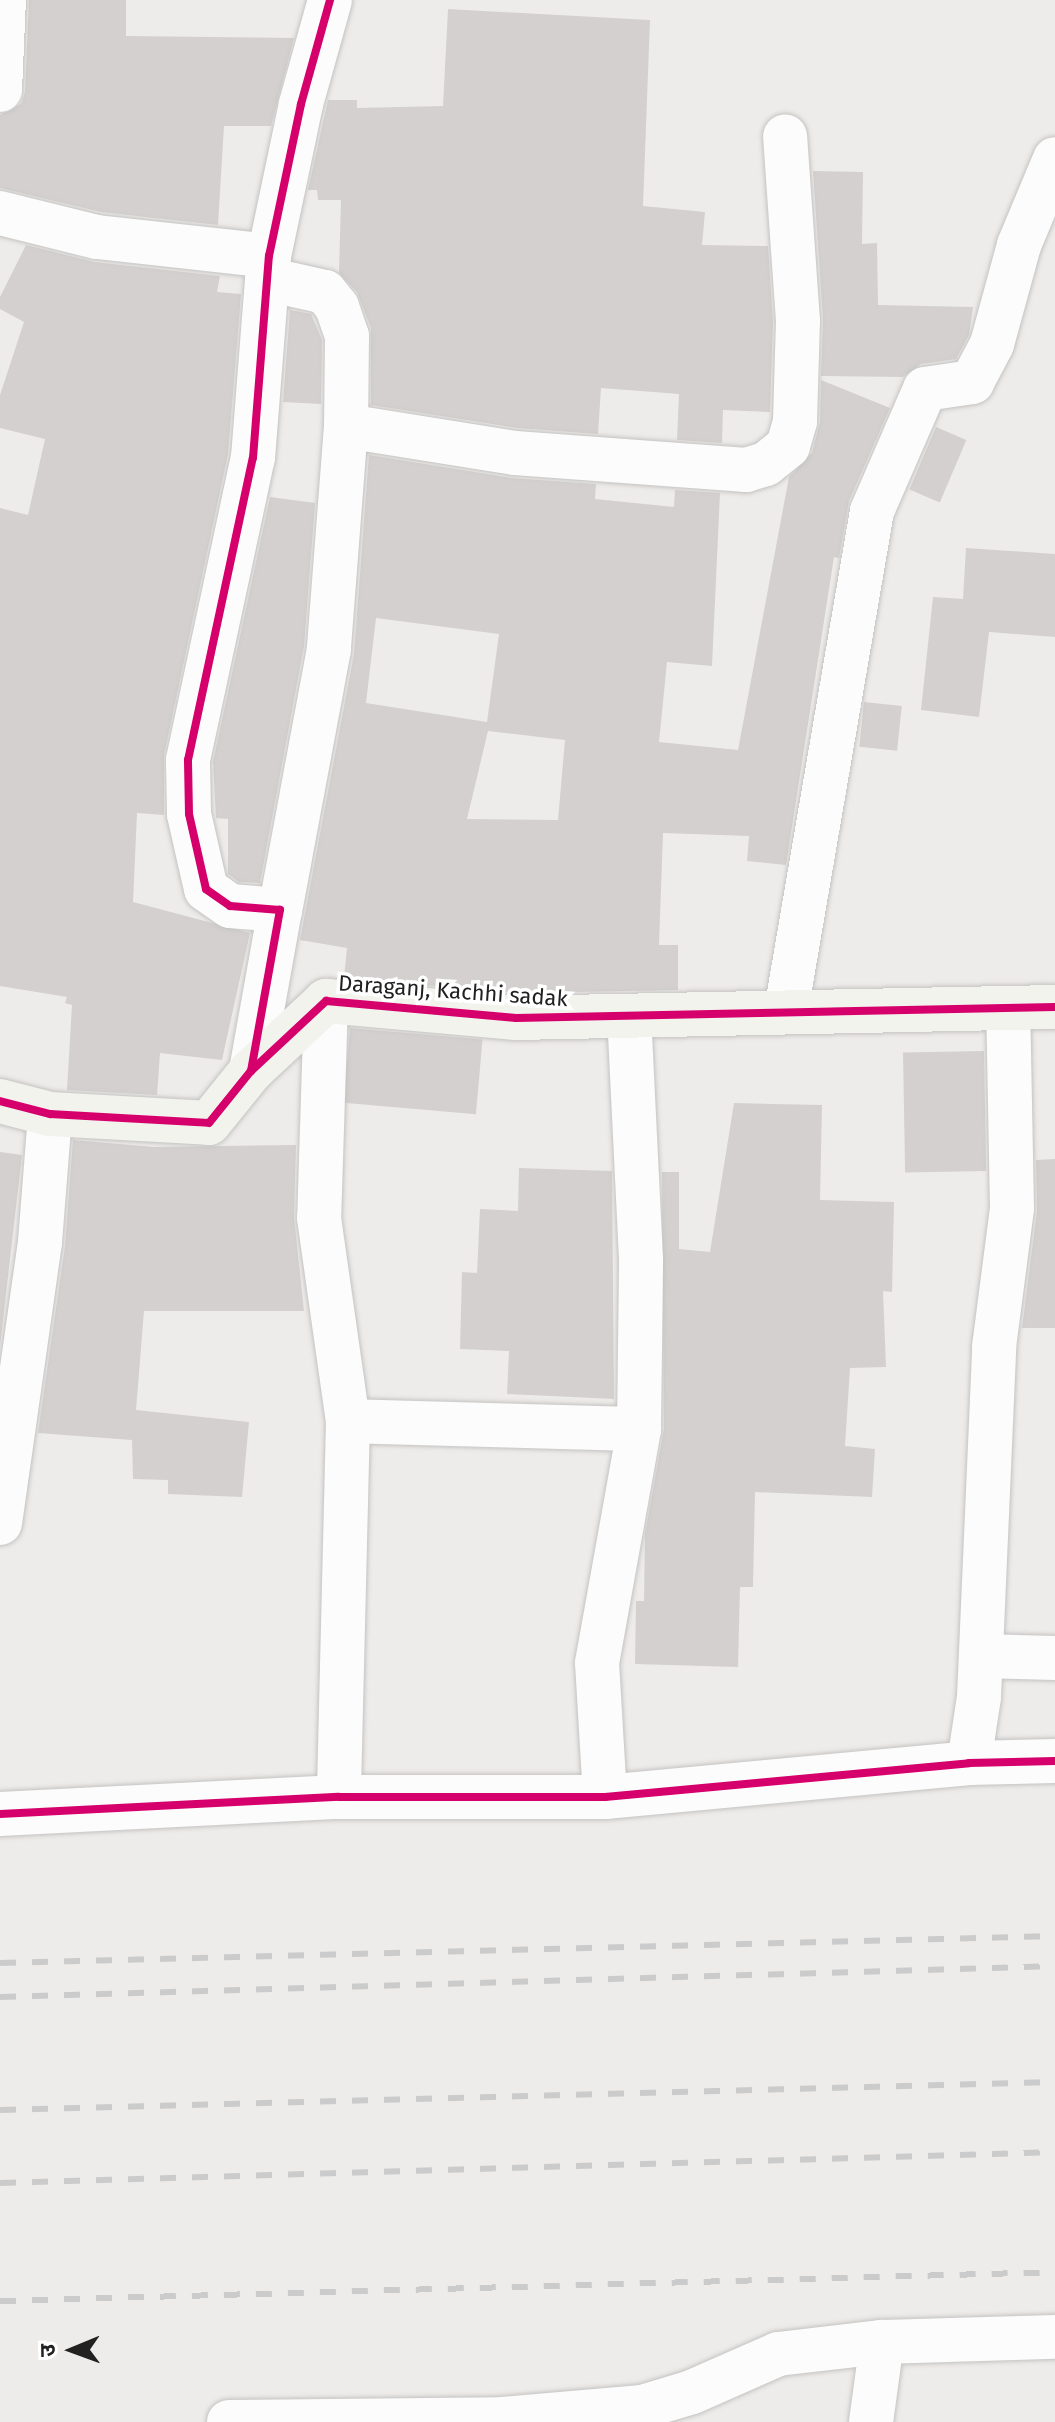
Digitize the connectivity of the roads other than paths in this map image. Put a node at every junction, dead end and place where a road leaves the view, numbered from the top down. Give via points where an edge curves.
1 (4, 0) edge
2 (330, 0) edge
3 (0, 90) edge
4 (785, 136) dead end
5 (1055, 159) edge
6 (0, 213) edge
7 (268, 268) junction
8 (346, 426) junction
9 (280, 910) junction
10 (326, 1001) junction
11 (1055, 1007) edge
12 (1008, 1008) junction
13 (786, 1011) junction
14 (629, 1017) junction
15 (251, 1071) junction
16 (0, 1101) edge
17 (50, 1114) junction
18 (348, 1421) junction
19 (639, 1429) junction
20 (0, 1523) edge
21 (981, 1656) junction
22 (1055, 1658) edge
23 (1055, 1761) edge
24 (969, 1763) junction
25 (339, 1797) junction
26 (605, 1797) junction
27 (0, 1814) edge
28 (1055, 2337) edge
29 (882, 2342) junction
30 (552, 2417) edge
31 (229, 2422) edge
32 (871, 2422) edge

1 - 3 street
2 - 7 street via 301,104
4 - 8 street via 798,321 795,421 788,446 766,464 746,470 515,453
5 - 13 street via 1019,245 992,344 972,382 925,389 872,511
6 - 7 street via 97,237
7 - 8 street via 325,292 337,307 347,336
7 - 9 street via 253,458 190,740 189,795 206,889 230,906
8 - 9 street via 329,649
9 - 15 street
10 - 14 street, Daraganj, Kachhi sadak via 516,1018
10 - 15 street, Daraganj, Kachhi sadak
10 - 18 street via 319,1218
11 - 12 street, Daraganj, Kachhi sadak
12 - 13 street, Daraganj, Kachhi sadak
12 - 21 street via 1012,1208 994,1347
13 - 14 street, Daraganj, Kachhi sadak
14 - 19 street via 641,1259
15 - 17 street, Daraganj, Kachhi sadak via 209,1123
16 - 17 street, Daraganj, Kachhi sadak
17 - 20 street via 40,1242
18 - 19 street
18 - 25 street
19 - 26 street via 597,1663
21 - 22 street
21 - 24 street
23 - 24 street
24 - 26 street
25 - 26 street
25 - 27 street
28 - 29 street
29 - 30 street via 778,2354 692,2392 642,2407
29 - 32 street
30 - 31 street

